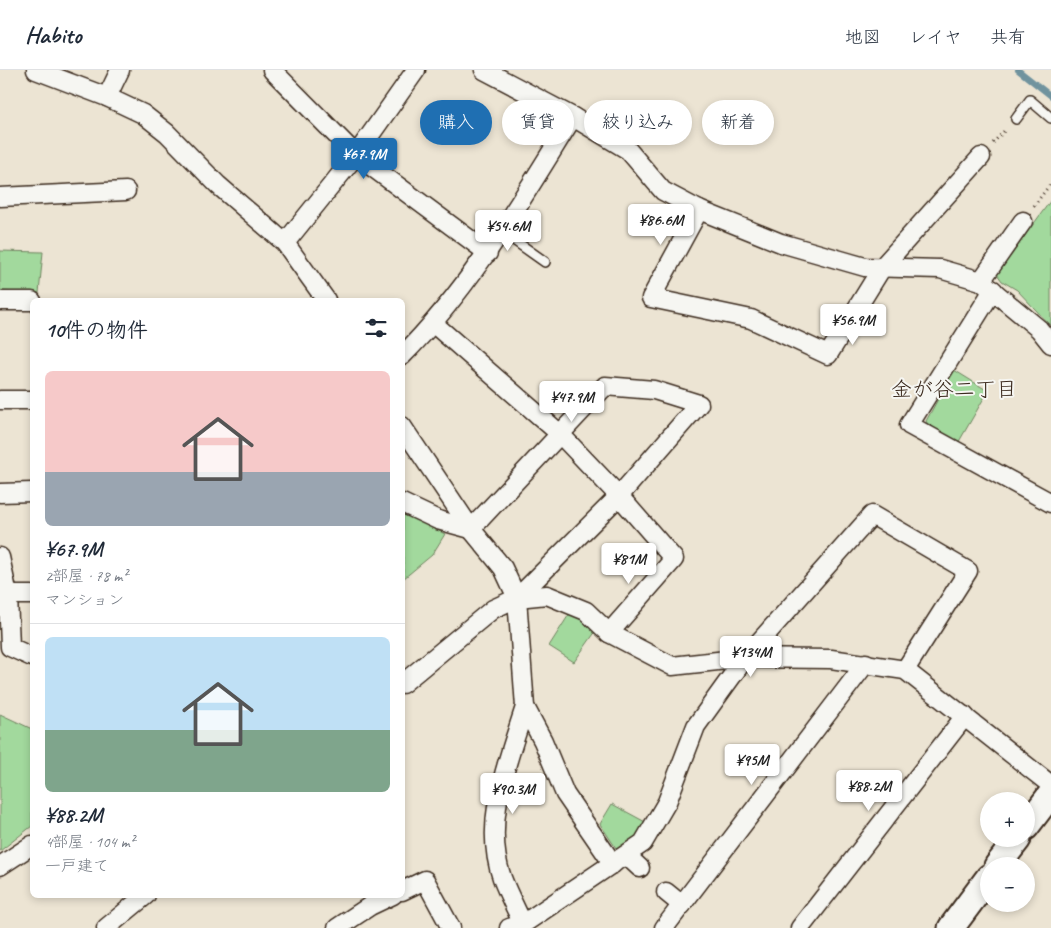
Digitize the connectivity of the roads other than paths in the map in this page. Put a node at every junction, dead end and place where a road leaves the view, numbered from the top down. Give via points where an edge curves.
1 (36, 70) edge
2 (120, 70) edge
3 (272, 70) edge
4 (416, 70) edge
5 (484, 70) edge
6 (107, 97) junction
7 (541, 100) edge
8 (574, 118) edge
9 (1016, 118) road end
10 (1051, 118) edge
11 (556, 145) edge
12 (356, 155) junction
13 (981, 157) road end
14 (126, 190) dead end
15 (0, 197) edge
16 (699, 210) junction
17 (1023, 221) road end
18 (502, 231) junction
19 (285, 243) junction
20 (488, 253) junction
21 (545, 262) dead end
22 (883, 266) junction
23 (987, 285) junction
24 (325, 298) edge
25 (0, 301) edge
26 (30, 302) edge
27 (434, 324) junction
28 (1051, 344) edge
29 (405, 353) edge
30 (0, 400) edge
31 (30, 400) edge
32 (405, 430) edge
33 (559, 434) junction
34 (30, 492) edge
35 (0, 493) edge
36 (619, 496) junction
37 (1051, 503) edge
38 (405, 504) edge
39 (471, 529) junction
40 (0, 556) edge
41 (8, 595) junction
42 (30, 595) edge
43 (518, 598) junction
44 (608, 633) junction
45 (30, 656) edge
46 (745, 658) junction
47 (866, 664) junction
48 (905, 670) junction
49 (405, 682) edge
50 (525, 707) junction
51 (965, 716) junction
52 (1051, 785) edge
53 (1051, 794) edge
54 (1035, 815) edge
55 (30, 846) edge
56 (1012, 847) edge
57 (1004, 857) edge
58 (620, 860) junction
59 (0, 866) edge
60 (640, 868) dead end
61 (405, 890) edge
62 (980, 890) edge
63 (666, 892) dead end
64 (142, 898) edge
65 (387, 898) edge
66 (682, 905) junction
67 (516, 926) edge
68 (106, 928) edge
69 (337, 928) edge
70 (451, 928) edge
71 (664, 928) edge
72 (800, 928) edge
73 (951, 928) edge

1 - 6 street
2 - 6 street
3 - 12 street
4 - 12 street
5 - 7 street
6 - 19 street via 142,114 168,133 218,184
8 - 16 street via 628,150 663,191
9 - 10 lane via 1030,100
11 - 18 street
12 - 19 street
12 - 20 street
13 - 22 street
14 - 15 street
16 - 22 street via 781,243 865,267
16 - 22 street via 651,298 751,319 828,355
17 - 23 street
18 - 20 street
18 - 21 lane
19 - 24 street
20 - 27 street
22 - 23 street via 940,269
23 - 28 street via 1039,329
23 - 37 street via 909,424
25 - 26 street
27 - 29 street
27 - 33 street
30 - 31 street
32 - 39 street
33 - 36 street
33 - 36 street via 605,386 654,390 699,404
33 - 39 street
34 - 35 street
36 - 43 street
36 - 44 street via 674,559
38 - 39 street via 438,520
39 - 43 street via 503,568
40 - 41 street
41 - 42 street
41 - 45 street via 10,646
43 - 44 street via 548,596 586,611
43 - 49 street via 494,609
43 - 50 street
44 - 46 street via 672,666
46 - 47 street via 831,659
46 - 48 street via 872,515 968,571
46 - 58 street via 696,726 667,802 643,843
47 - 48 street
47 - 66 street
48 - 51 street
50 - 58 street via 543,741 564,794
50 - 67 street via 503,778 494,832
51 - 52 street
51 - 72 street
53 - 54 street
55 - 59 street
56 - 57 street
58 - 60 street
58 - 67 street
61 - 70 street via 425,880
62 - 73 street
63 - 66 street
64 - 68 street
65 - 69 street
66 - 71 street

